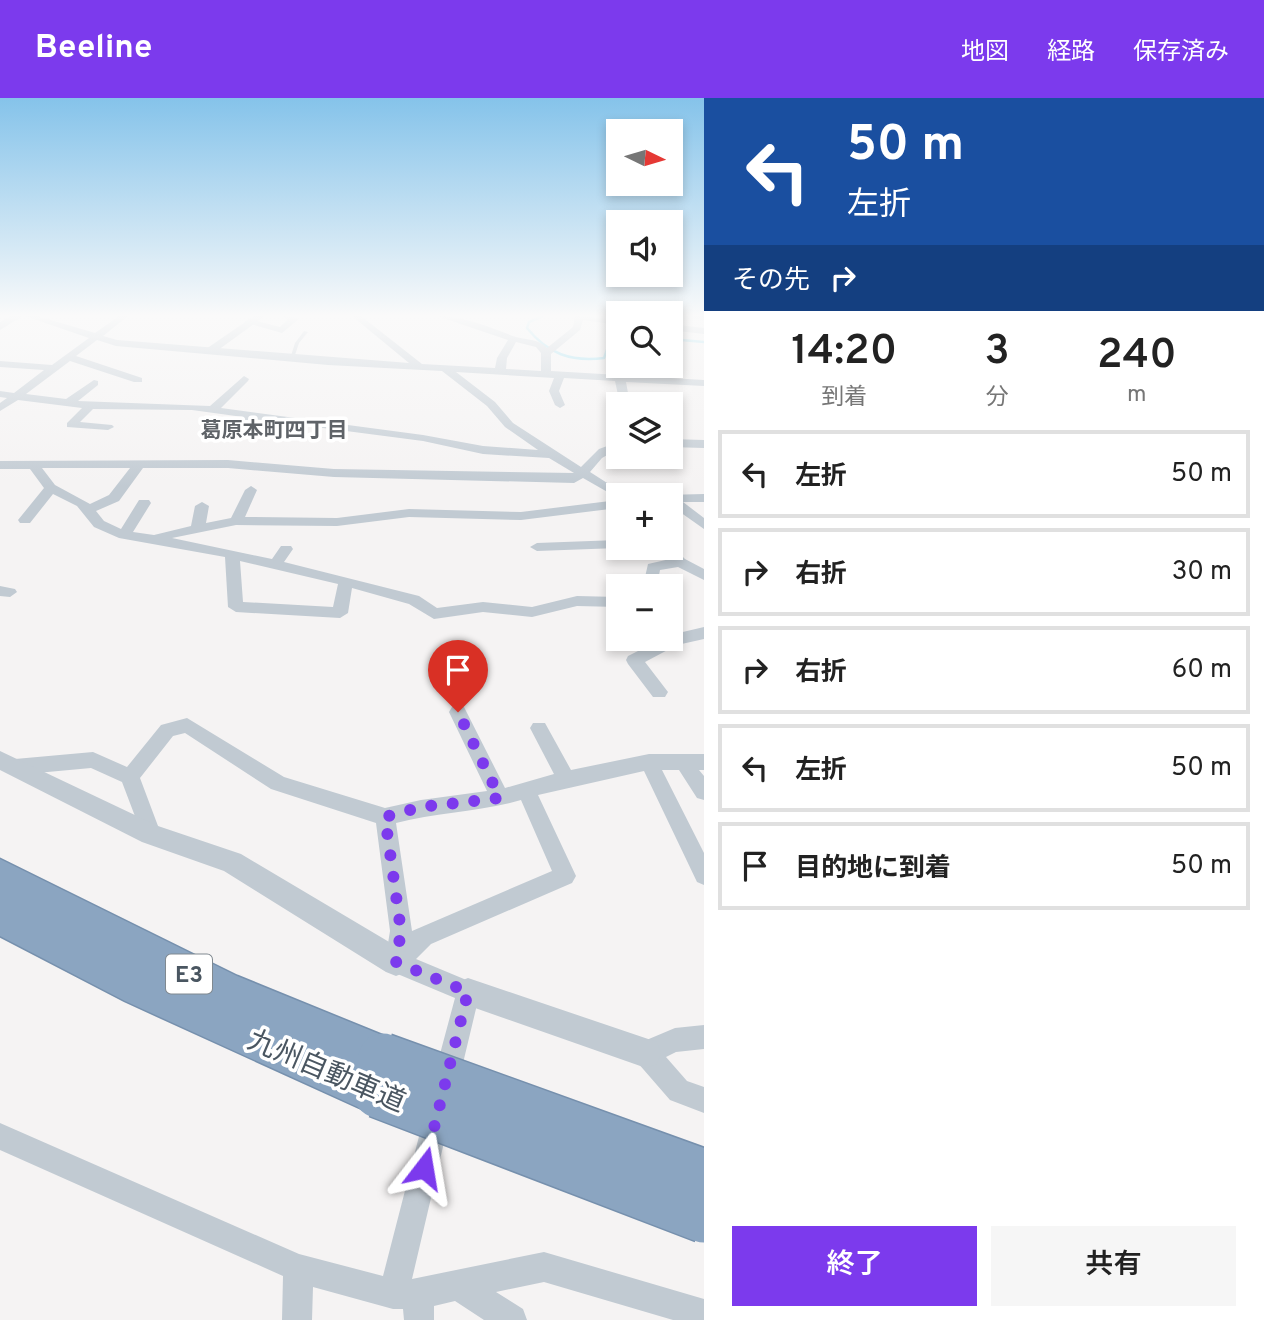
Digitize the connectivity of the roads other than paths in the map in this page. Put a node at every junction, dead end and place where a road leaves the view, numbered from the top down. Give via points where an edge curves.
1 (49, 373) edge
2 (121, 373) edge
3 (451, 373) edge
4 (523, 373) edge
5 (545, 374) joint
6 (560, 374) junction
7 (606, 377) edge
8 (620, 378) joint
9 (244, 379) dead end
10 (138, 380) dead end
11 (94, 383) dead end
12 (704, 383) edge
13 (623, 392) edge
14 (0, 394) edge
15 (14, 397) junction
16 (68, 403) junction
17 (560, 405) dead end
18 (90, 406) junction
19 (0, 408) edge
20 (212, 410) junction
21 (252, 414) junction
22 (108, 427) dead end
23 (235, 433) dead end
24 (683, 443) edge
25 (704, 443) edge
26 (606, 451) edge
27 (552, 455) junction
28 (0, 465) edge
29 (34, 466) junction
30 (138, 466) junction
31 (584, 473) junction
32 (606, 486) edge
33 (51, 488) junction
34 (251, 490) dead end
35 (704, 498) edge
36 (144, 503) dead end
37 (606, 505) edge
38 (202, 506) dead end
39 (86, 511) junction
40 (25, 520) dead end
41 (236, 521) junction
42 (704, 525) edge
43 (198, 527) junction
44 (124, 535) junction
45 (146, 539) junction
46 (606, 544) edge
47 (537, 547) dead end
48 (286, 549) dead end
49 (232, 554) junction
50 (680, 562) joint
51 (276, 564) junction
52 (652, 574) edge
53 (704, 575) edge
54 (346, 581) junction
55 (606, 602) edge
56 (704, 633) edge
57 (659, 692) dead end
58 (458, 712) dead end
59 (539, 729) dead end
60 (649, 762) junction
61 (684, 762) junction
62 (704, 762) edge
63 (7, 763) edge
64 (130, 777) junction
65 (566, 779) junction
66 (526, 790) junction
67 (704, 792) edge
68 (500, 798) junction
69 (385, 817) junction
70 (151, 834) junction
71 (704, 875) edge
72 (0, 877) edge
73 (0, 915) edge
74 (396, 962) junction
75 (468, 992) junction
76 (704, 1037) edge
77 (646, 1053) junction
78 (381, 1075) junction
79 (704, 1100) edge
80 (0, 1136) edge
81 (704, 1174) edge
82 (704, 1218) edge
83 (298, 1268) junction
84 (458, 1286) junction
85 (410, 1303) edge
86 (704, 1314) edge
87 (297, 1320) edge
88 (512, 1320) edge

1 - 15 street
2 - 10 street
3 - 27 street via 491,404 509,425
4 - 5 street
5 - 6 street
6 - 7 street
6 - 17 street via 554,391
8 - 12 street
8 - 13 street
9 - 20 street
11 - 16 street
14 - 15 street
15 - 16 street
15 - 19 street
16 - 18 street
18 - 20 street
18 - 22 street via 71,425
20 - 21 street
21 - 23 street
21 - 27 street via 483,450
24 - 25 street
26 - 31 street via 593,457
27 - 31 street
28 - 29 street
29 - 30 street
29 - 33 street
30 - 31 street via 228,464 334,473 539,479 574,478
30 - 39 street via 114,498
31 - 32 street
33 - 39 street via 82,503
33 - 40 street
34 - 41 street
35 - 42 street via 670,498
36 - 44 street
37 - 41 street via 521,516 409,513 337,522
38 - 43 street
39 - 44 street via 99,524
41 - 43 street
43 - 45 street
44 - 45 street
45 - 49 street
46 - 47 street
48 - 51 street
49 - 51 street
49 - 54 street via 236,607 340,613
50 - 52 street via 653,568
50 - 53 street
51 - 54 street
54 - 55 street via 414,600 434,614 483,607 532,612 577,601
56 - 57 street via 673,640 634,660
58 - 68 street
59 - 65 street
60 - 61 street
60 - 65 street
60 - 71 street
61 - 62 street
61 - 67 street
63 - 64 street via 93,760
63 - 70 street
64 - 69 street via 167,730 187,725 278,783
64 - 70 street
65 - 66 street
66 - 68 street
66 - 74 street via 565,876 423,936
68 - 69 street via 421,807
69 - 74 street via 401,931
70 - 74 street via 232,862
72 - 78 highway, 九州自動車道 / E3
73 - 78 highway, 九州自動車道 / E3 via 210,1020
74 - 75 street
75 - 77 street
75 - 85 street
76 - 77 street via 676,1040
77 - 79 street via 679,1091
78 - 81 highway, 九州自動車道 / E3, bridge
78 - 82 highway, 九州自動車道 / E3, bridge via 448,1122
80 - 83 street
83 - 85 street
83 - 87 street
84 - 85 street
84 - 86 street via 544,1267
84 - 88 street

